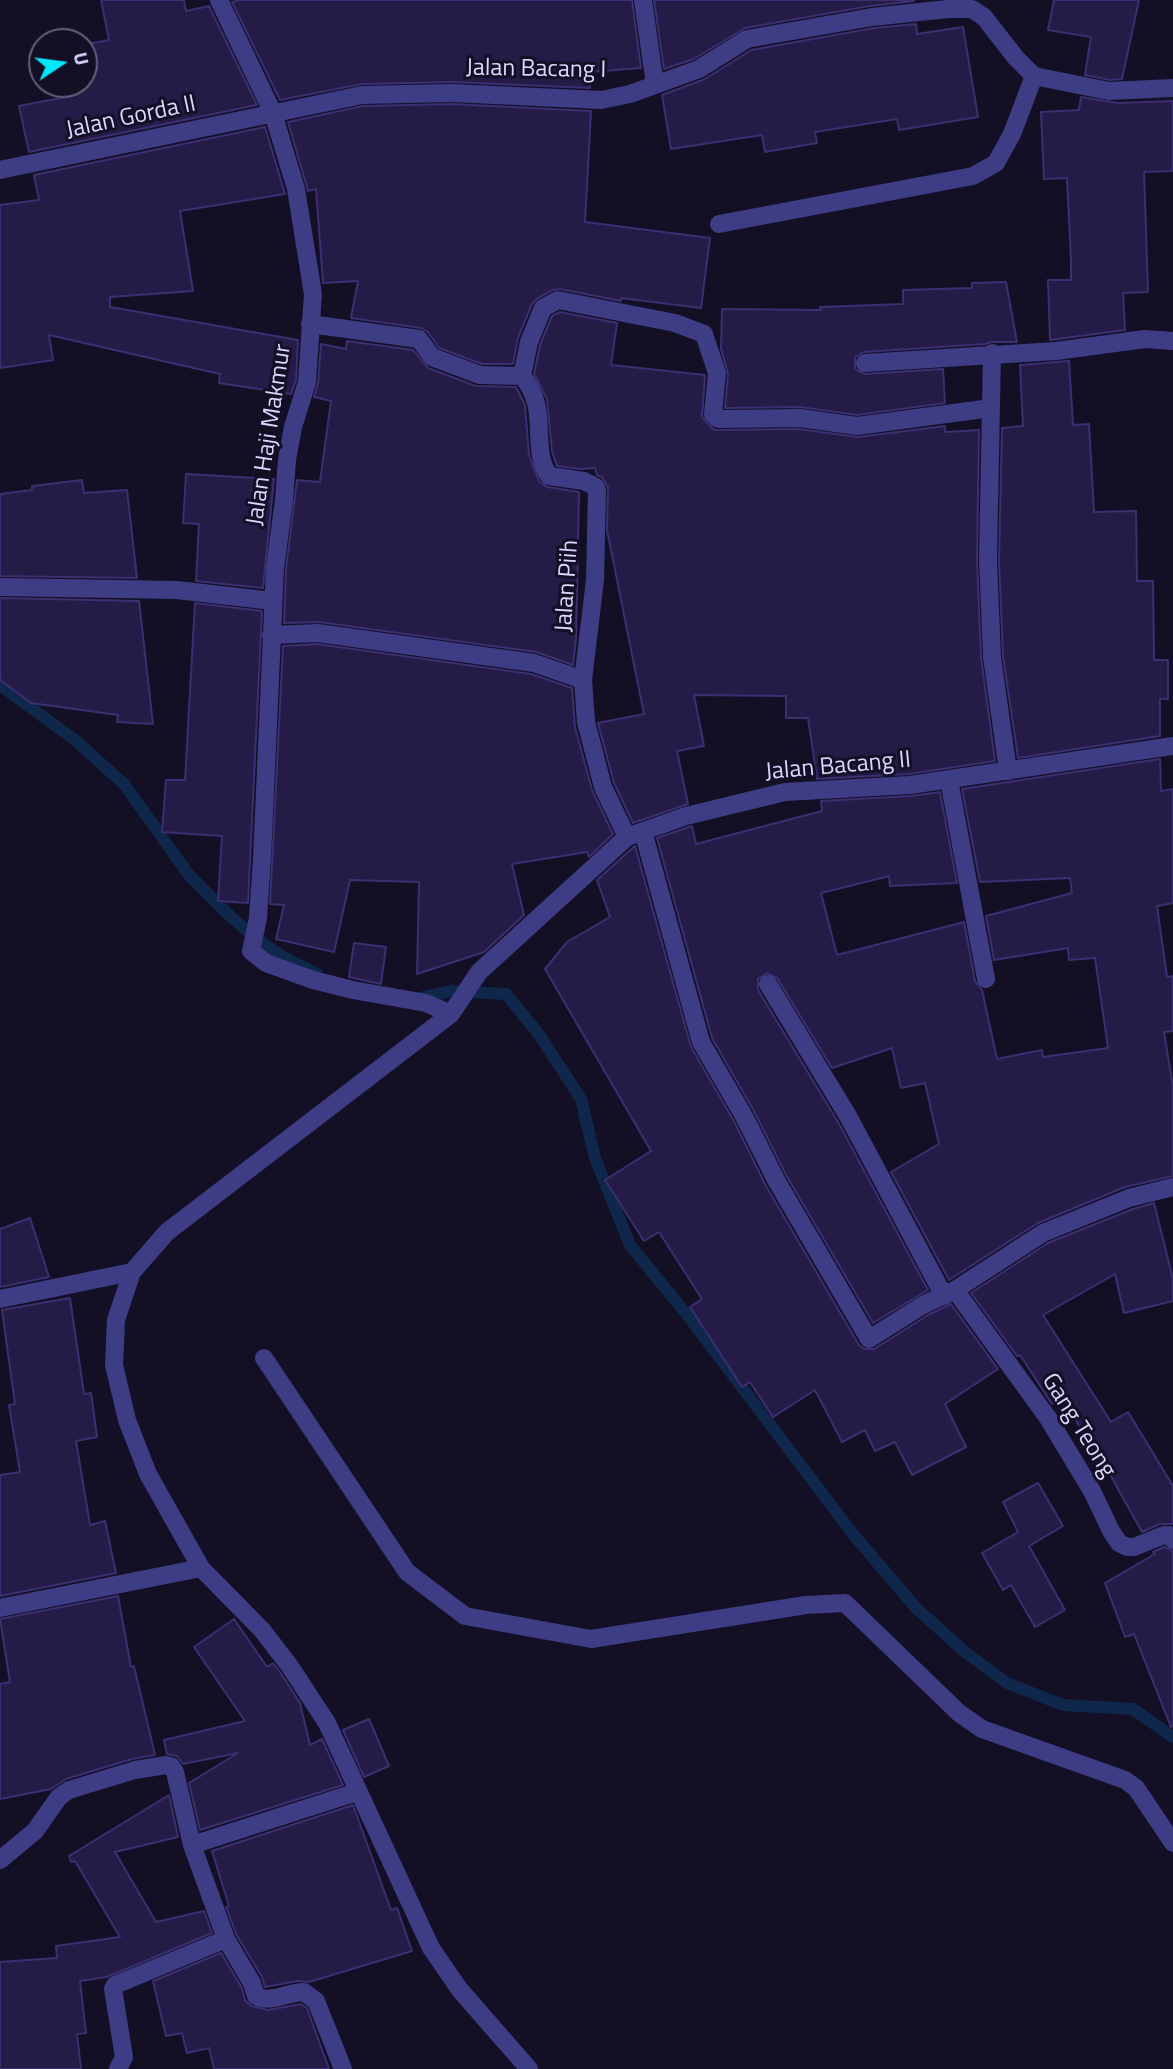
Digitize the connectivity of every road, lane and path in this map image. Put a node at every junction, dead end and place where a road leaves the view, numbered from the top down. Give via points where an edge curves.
1 (219, 0) edge
2 (643, 0) edge
3 (948, 4) edge
4 (1034, 76) junction
5 (655, 85) junction
6 (1173, 88) edge
7 (273, 113) junction
8 (0, 170) edge
9 (719, 224) dead end
10 (310, 324) junction
11 (1173, 341) edge
12 (992, 353) junction
13 (865, 363) dead end
14 (522, 376) junction
15 (991, 408) junction
16 (0, 587) edge
17 (273, 601) junction
18 (271, 635) junction
19 (583, 680) junction
20 (1173, 746) edge
21 (1008, 771) junction
22 (949, 780) junction
23 (635, 834) junction
24 (986, 979) dead end
25 (768, 984) dead end
26 (454, 1010) junction
27 (1173, 1187) edge
28 (132, 1272) junction
29 (950, 1293) junction
30 (0, 1299) edge
31 (264, 1358) dead end
32 (1173, 1540) edge
33 (201, 1568) junction
34 (0, 1608) edge
35 (357, 1792) junction
36 (1173, 1843) edge
37 (192, 1845) junction
38 (0, 1860) edge
39 (226, 1939) junction
40 (118, 2069) edge
41 (343, 2069) edge
42 (529, 2069) edge

1 - 7 street, Jalan Haji Makmur
2 - 5 street
3 - 4 street, Jalan Bacang I via 985,17
3 - 5 street, Jalan Bacang I via 747,39 699,69
4 - 6 street via 1109,91
4 - 9 street via 996,163 973,176
5 - 7 street, Jalan Bacang I via 601,100 452,93 362,95
7 - 8 street, Jalan Gorda II
7 - 10 street, Jalan Haji Makmur via 296,189 313,294
10 - 14 street via 419,339 432,357 480,374
10 - 17 street, Jalan Haji Makmur via 307,382 287,460
11 - 12 street via 1145,339 1056,351
12 - 13 street
12 - 15 street
14 - 15 street via 543,308 558,300 675,323 704,334 717,373 713,414 718,419 800,418 858,426
14 - 19 street, Jalan Piih via 537,403 541,464 549,476 596,486 595,580
15 - 21 street via 988,560 992,643
16 - 17 street via 177,590
17 - 18 street, Jalan Haji Makmur
18 - 19 street via 318,634 534,663
18 - 26 street, Jalan Haji Makmur via 258,918 251,951 266,963 313,980
19 - 23 street, Jalan Piih via 595,764 603,787
20 - 21 street, Jalan Bacang II
21 - 22 street, Jalan Bacang II
22 - 23 street, Jalan Bacang II via 785,792 686,816
22 - 24 street
23 - 26 street, Jalan Bacang II via 479,972
23 - 29 street, Jalan Piih via 701,1042 869,1339
25 - 29 street
26 - 28 street, Jalan Bacang II via 167,1232
27 - 29 street via 1129,1198 1043,1233
28 - 30 street
28 - 33 street via 116,1320 114,1365 127,1420 148,1474
29 - 32 street, Gang Teong via 1048,1418 1119,1543 1134,1547 1164,1535
31 - 36 street via 407,1572 465,1616 591,1639 845,1603 982,1730 1125,1780 1136,1788
33 - 34 street
33 - 35 street via 262,1630 289,1665 327,1724
35 - 37 street
35 - 42 street via 431,1948 460,1990
37 - 38 street via 175,1772 166,1765 69,1790 35,1831
37 - 39 street
39 - 40 street via 115,1985 124,2057
39 - 41 street via 260,1999 304,1992 316,2001

